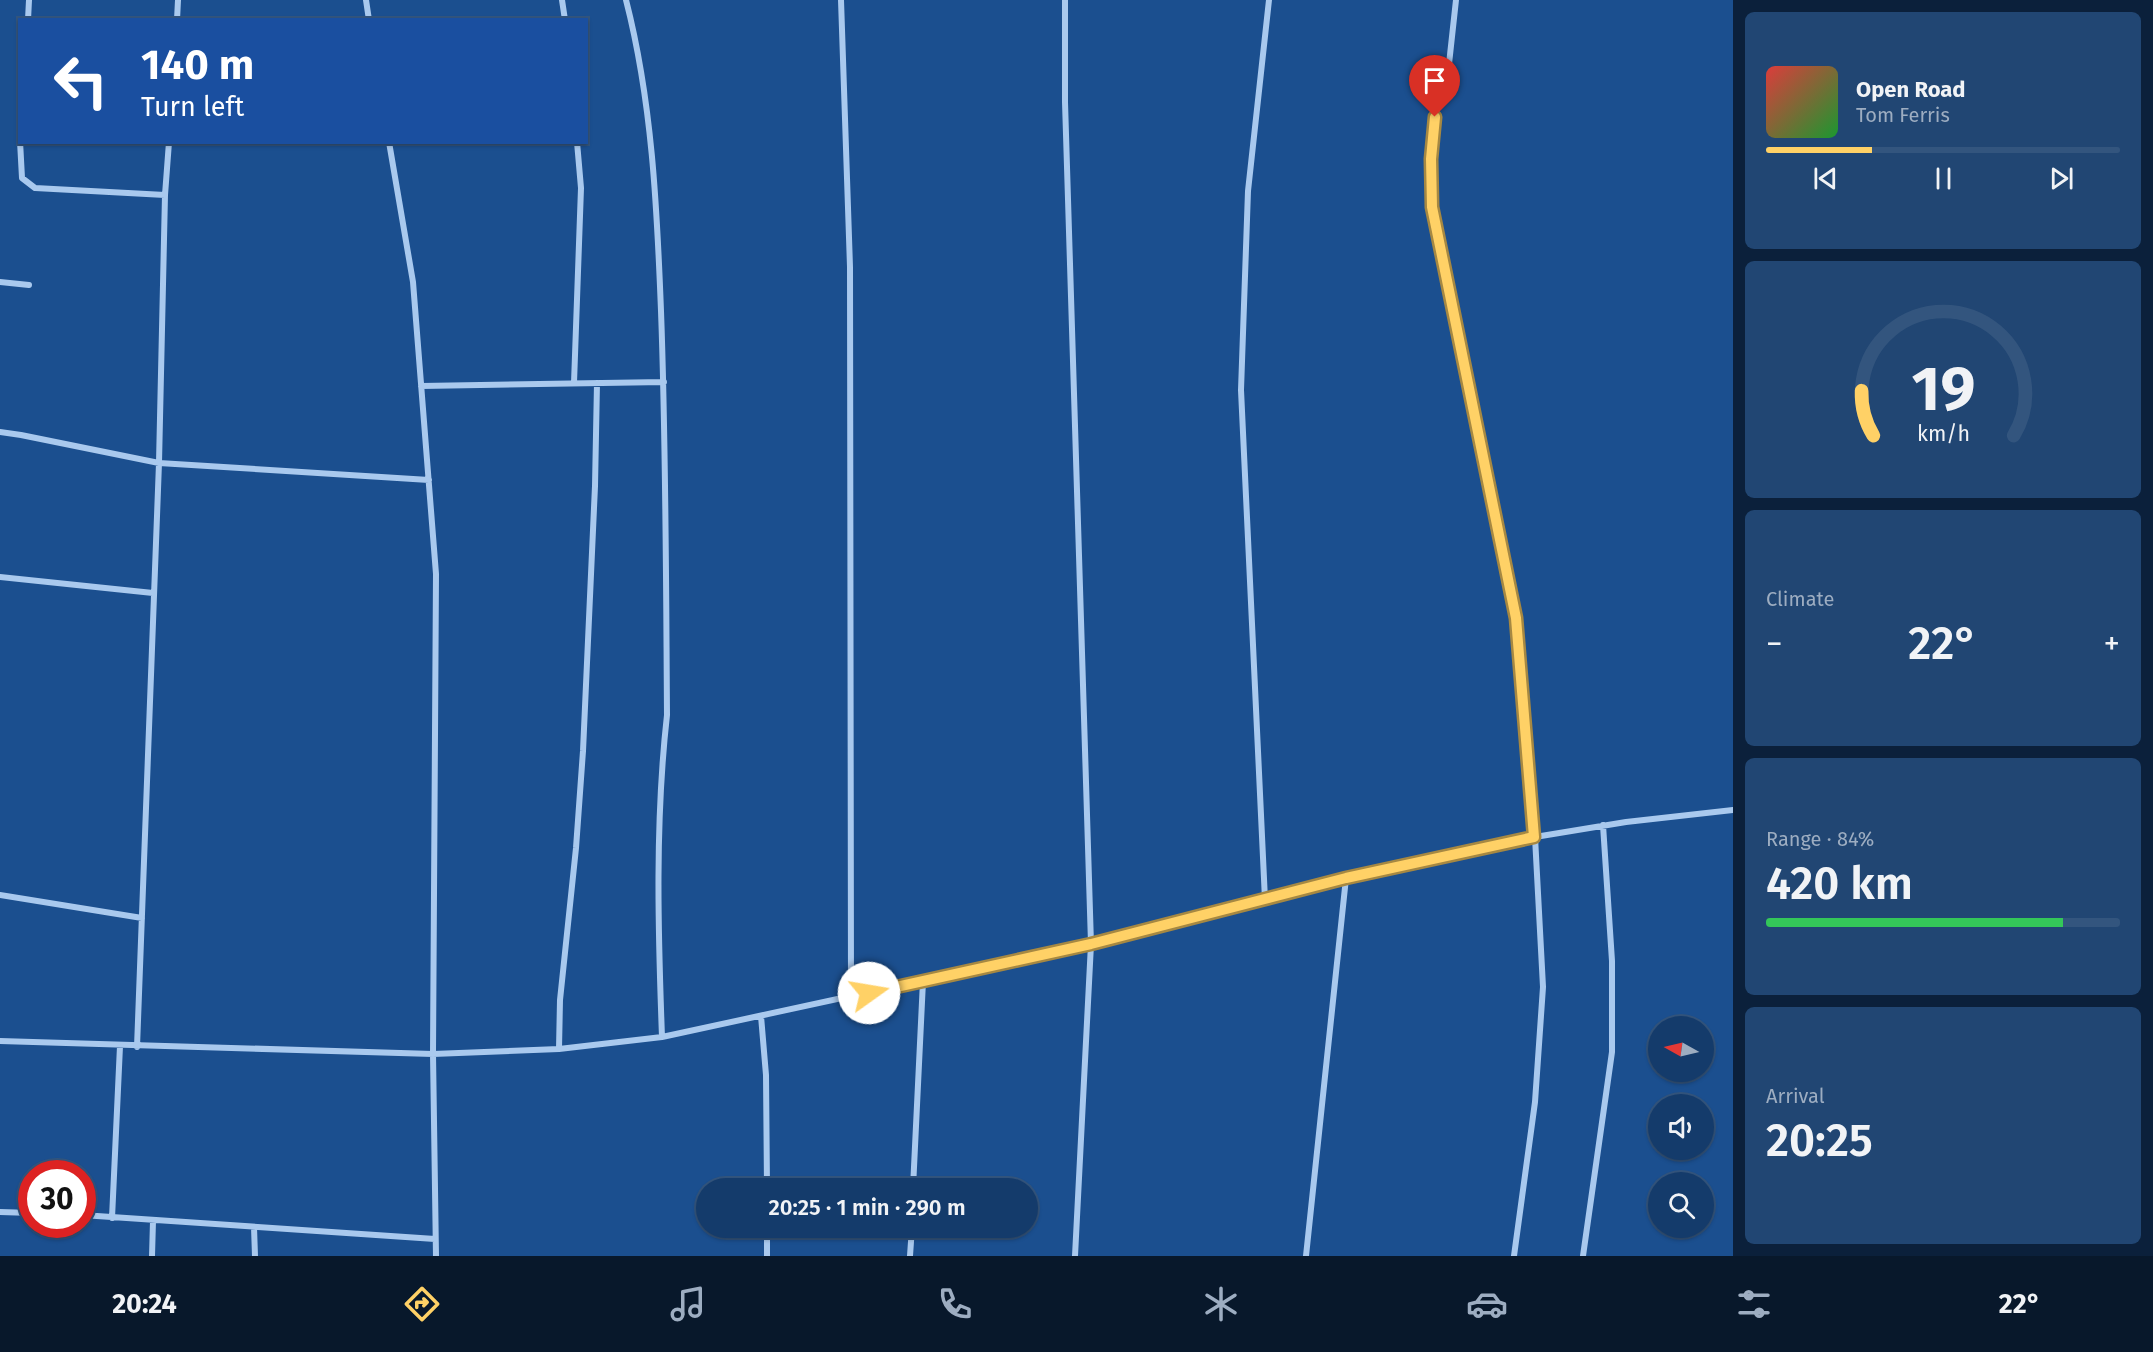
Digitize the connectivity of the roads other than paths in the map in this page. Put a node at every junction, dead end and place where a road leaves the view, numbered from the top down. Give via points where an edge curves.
1 (29, 0) edge
2 (178, 0) edge
3 (366, 0) edge
4 (562, 0) edge
5 (626, 0) edge
6 (841, 0) edge
7 (1065, 0) edge
8 (1269, 0) edge
9 (1456, 0) edge
10 (28, 18) edge
11 (177, 18) edge
12 (369, 18) edge
13 (565, 18) edge
14 (20, 144) edge
15 (169, 144) edge
16 (389, 144) edge
17 (577, 144) edge
18 (165, 195) junction
19 (0, 282) edge
20 (29, 285) dead end
21 (664, 382) junction
22 (574, 383) junction
23 (597, 383) junction
24 (422, 386) junction
25 (0, 432) edge
26 (159, 463) junction
27 (429, 480) junction
28 (0, 577) edge
29 (153, 592) junction
30 (1733, 810) edge
31 (1603, 825) junction
32 (1534, 837) junction
33 (1346, 878) junction
34 (0, 895) edge
35 (1265, 900) junction
36 (142, 918) junction
37 (1091, 944) junction
38 (923, 981) junction
39 (851, 996) junction
40 (761, 1016) junction
41 (663, 1037) junction
42 (0, 1041) edge
43 (120, 1046) junction
44 (137, 1047) junction
45 (559, 1049) junction
46 (433, 1054) junction
47 (767, 1178) edge
48 (913, 1178) edge
49 (0, 1212) edge
50 (18, 1213) edge
51 (96, 1216) edge
52 (112, 1218) junction
53 (153, 1221) junction
54 (254, 1227) junction
55 (767, 1238) edge
56 (911, 1238) edge
57 (435, 1239) junction
58 (152, 1256) edge
59 (255, 1256) edge
60 (436, 1256) edge
61 (766, 1256) edge
62 (910, 1256) edge
63 (1075, 1256) edge
64 (1306, 1256) edge
65 (1514, 1256) edge
66 (1582, 1256) edge

1 - 10 street
2 - 11 street
3 - 12 street
4 - 13 street
5 - 21 street via 639,50 657,206
6 - 39 street via 850,267
7 - 37 street via 1065,114
8 - 35 street via 1248,191 1241,390
9 - 32 street via 1449,64 1435,117 1432,207 1516,618
14 - 18 street via 22,177 35,188
15 - 18 street
16 - 24 street via 413,282
17 - 22 street via 581,188
18 - 26 street
19 - 20 street
21 - 23 street
21 - 41 street via 667,715 661,768 658,909
22 - 23 street
22 - 24 street
23 - 45 street via 584,751 560,1000
24 - 27 street
25 - 26 street
26 - 27 street
26 - 29 street
27 - 46 street via 436,574
28 - 29 street
29 - 36 street
30 - 31 street
31 - 32 street
31 - 66 street via 1612,961 1612,1052
32 - 33 street
32 - 65 street via 1543,987 1535,1102
33 - 35 street
33 - 64 street
34 - 36 street
35 - 37 street
36 - 44 street
37 - 38 street
37 - 63 street
38 - 39 street
38 - 48 street
39 - 40 street
40 - 41 street
40 - 47 street
41 - 45 street
42 - 43 street
43 - 44 street
43 - 52 street
44 - 46 street
45 - 46 street
46 - 57 street
49 - 50 street
51 - 52 street
52 - 53 street
53 - 54 street
53 - 58 street
54 - 57 street
54 - 59 street
55 - 61 street
56 - 62 street
57 - 60 street

